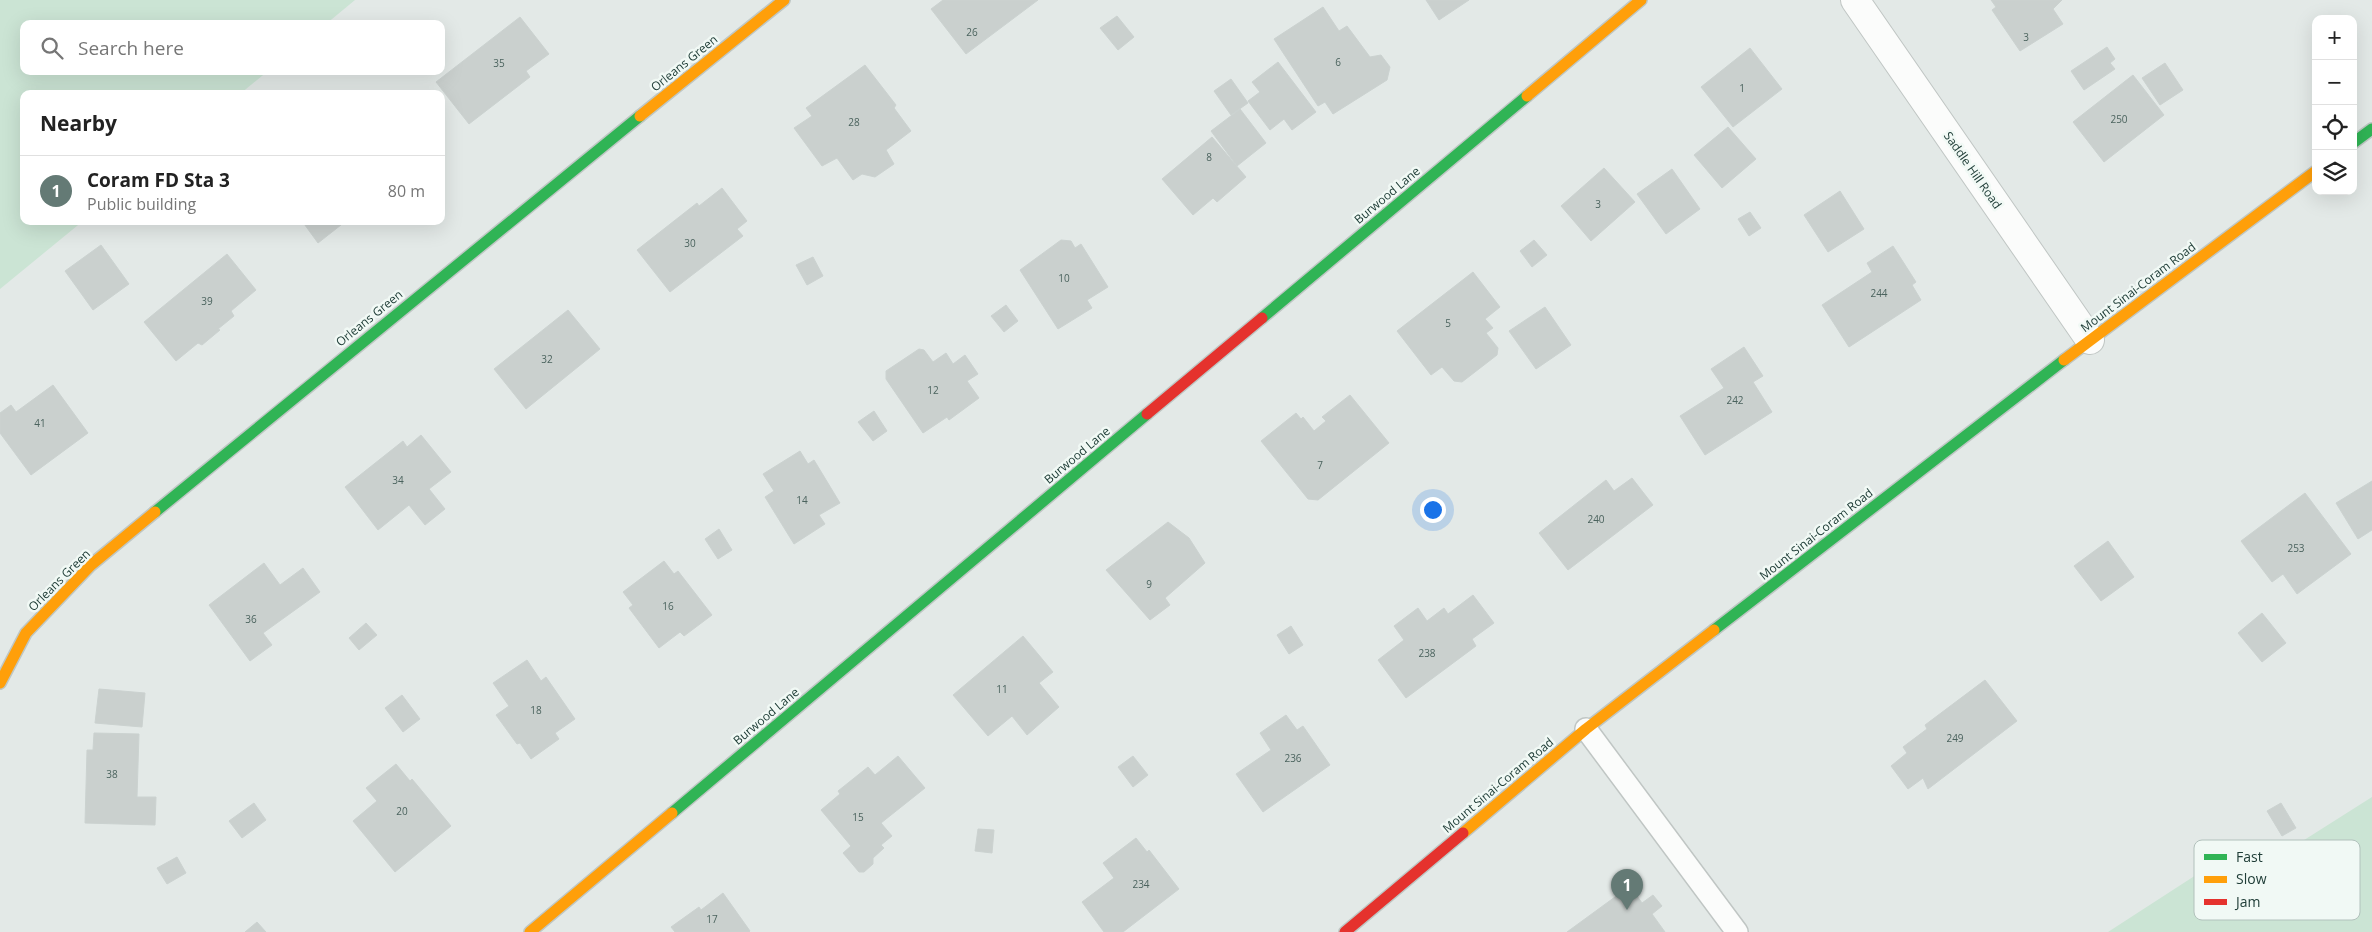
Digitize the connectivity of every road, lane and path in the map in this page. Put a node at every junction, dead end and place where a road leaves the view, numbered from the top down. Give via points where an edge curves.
1 (784, 0) edge
2 (1641, 0) edge
3 (1856, 0) edge
4 (2372, 130) edge
5 (2357, 141) edge
6 (2312, 175) edge
7 (2090, 340) junction
8 (0, 683) edge
9 (1586, 729) junction
10 (530, 932) edge
11 (1345, 932) edge
12 (1738, 932) edge

1 - 8 street, Orleans Green via 506,223 91,565 26,633
2 - 10 street, Burwood Lane
3 - 7 street, Saddle Hill Road
4 - 5 street
6 - 7 street, Mount Sinai-Coram Road
7 - 9 street, Mount Sinai-Coram Road
9 - 11 street, Mount Sinai-Coram Road
9 - 12 lane

